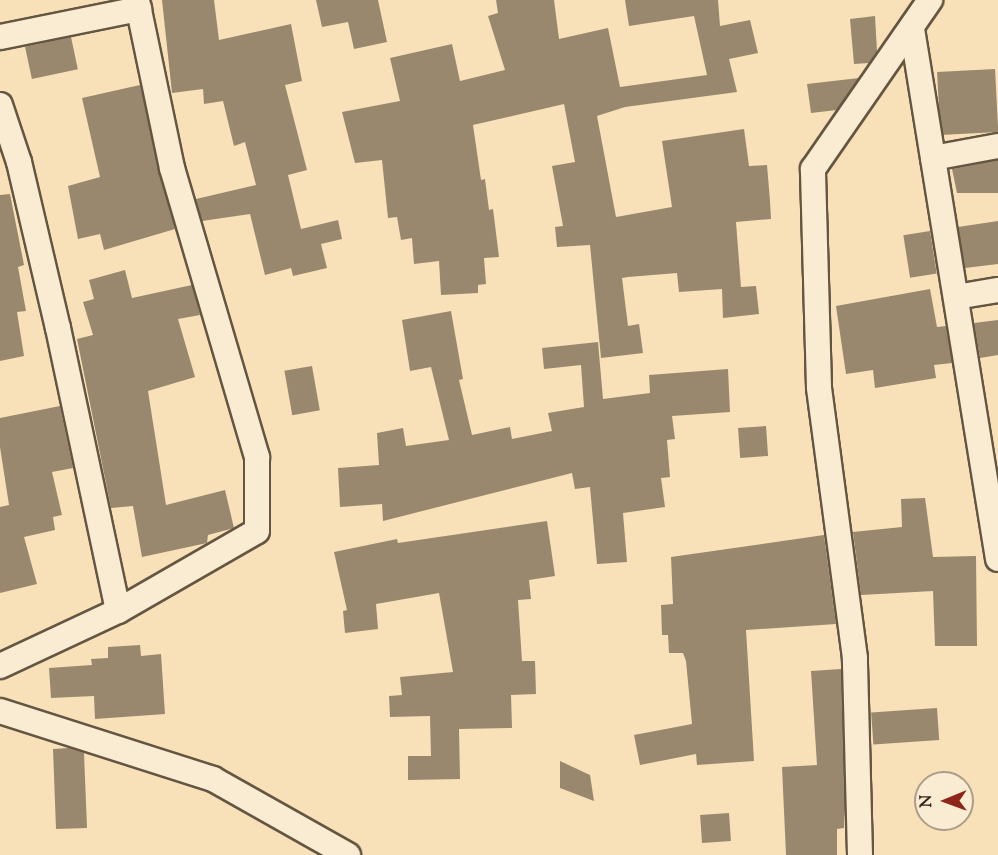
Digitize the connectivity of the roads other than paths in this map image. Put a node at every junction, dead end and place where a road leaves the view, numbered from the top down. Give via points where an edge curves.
1 (930, 0) edge
2 (138, 4) edge
3 (912, 29) junction
4 (0, 37) edge
5 (0, 105) edge
6 (998, 146) edge
7 (933, 158) junction
8 (998, 290) edge
9 (956, 297) junction
10 (988, 439) edge
11 (998, 559) edge
12 (118, 611) junction
13 (0, 666) edge
14 (0, 711) edge
15 (348, 855) edge
16 (860, 855) edge

1 - 3 street
2 - 4 street
2 - 12 street via 172,168 257,457 257,531
3 - 7 street
3 - 16 street via 813,169 819,387 855,658
5 - 12 street via 19,162 58,328
6 - 7 street
7 - 9 street
8 - 9 street
9 - 10 street
10 - 11 street
12 - 13 street
14 - 15 street via 213,778

